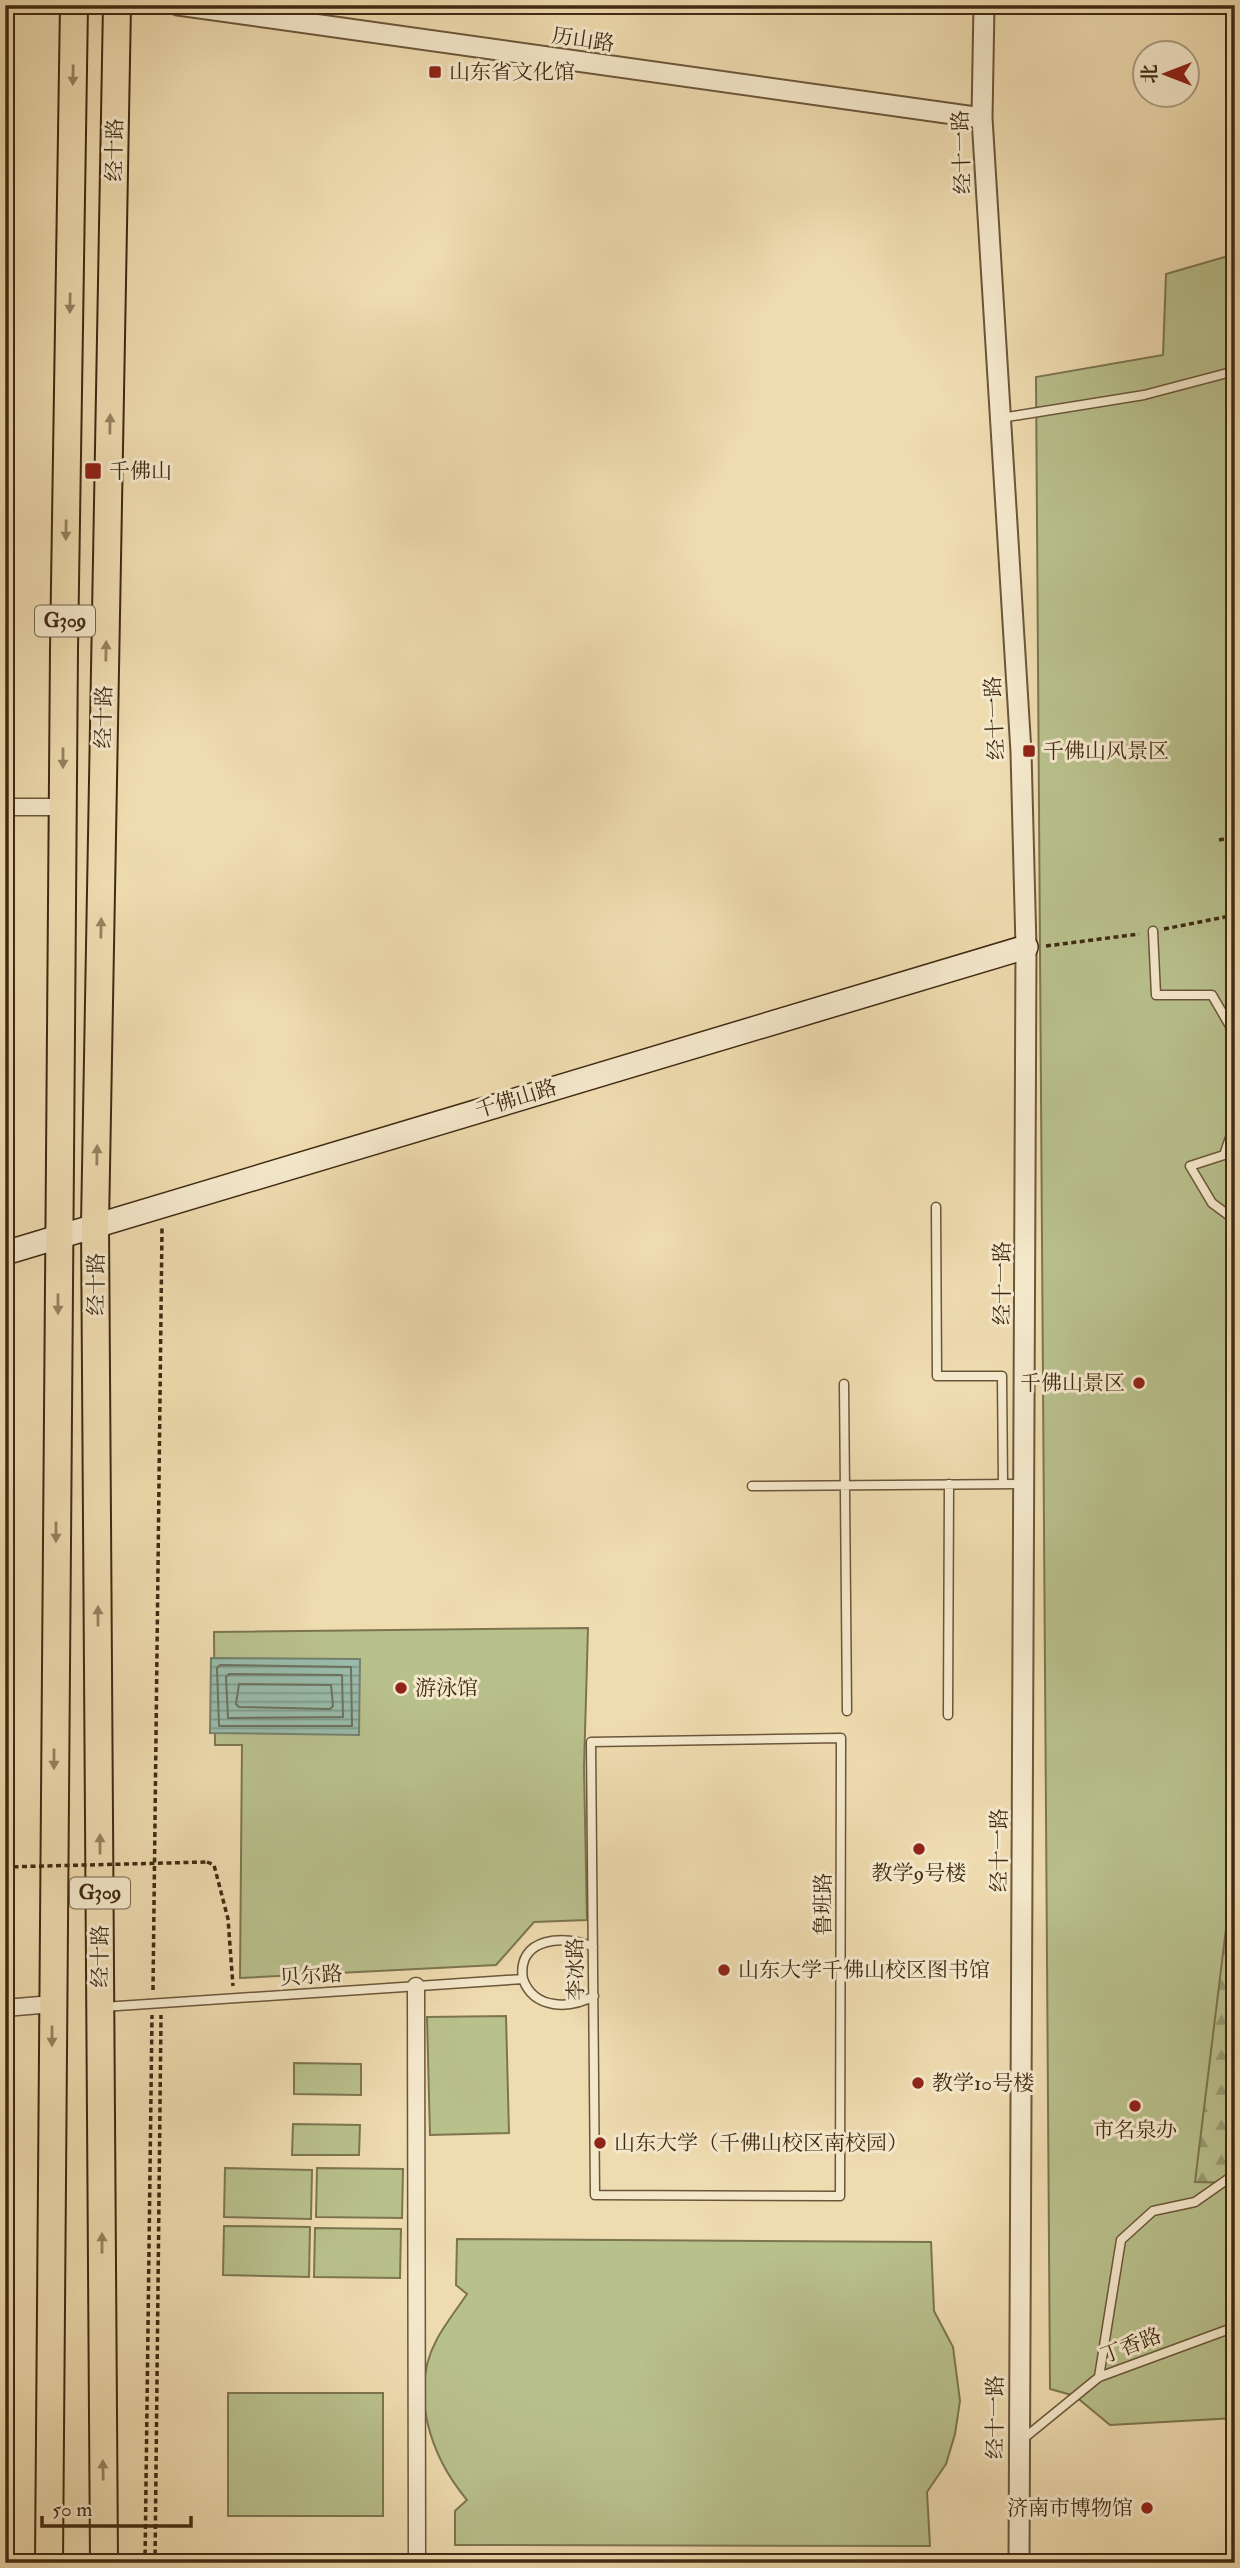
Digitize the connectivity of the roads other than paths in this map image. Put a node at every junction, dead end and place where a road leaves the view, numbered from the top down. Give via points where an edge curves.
1 (74, 5) edge
2 (117, 5) edge
3 (177, 5) edge
4 (984, 5) edge
5 (982, 118) junction
6 (1235, 372) edge
7 (999, 418) junction
8 (5, 807) edge
9 (63, 807) junction
10 (1153, 931) road end
11 (1027, 947) junction
12 (1235, 1063) edge
13 (1235, 1123) edge
14 (936, 1207) dead end
15 (1235, 1220) edge
16 (95, 1224) junction
17 (59, 1236) junction
18 (8, 1252) edge
19 (844, 1384) dead end
20 (845, 1484) junction
21 (948, 1484) junction
22 (1003, 1484) junction
23 (1024, 1484) junction
24 (752, 1486) dead end
25 (847, 1711) dead end
26 (948, 1715) dead end
27 (841, 1738) joint
28 (593, 1947) junction
29 (523, 1979) junction
30 (416, 1986) junction
31 (594, 1996) junction
32 (52, 2004) junction
33 (8, 2008) edge
34 (101, 2008) junction
35 (1235, 2174) edge
36 (595, 2195) joint
37 (1235, 2327) edge
38 (1099, 2377) junction
39 (1018, 2443) junction
40 (48, 2563) edge
41 (104, 2563) edge
42 (417, 2563) edge
43 (1019, 2563) edge

1 -> 9 highway, 经十路 / G309
16 -> 2 highway, 经十路 / G309
3 - 5 street, 历山路
4 - 5 street, 经十一路
5 - 7 street, 经十一路
6 - 7 lane via 1144,395
7 - 11 street, 经十一路 via 1021,752
8 - 9 street
9 - 17 highway, 经十路 / G309
10 - 12 lane via 1156,995 1212,995 1230,1026
11 - 16 main road, 千佛山路
11 - 23 street, 经十一路
13 - 15 lane via 1224,1155 1190,1166 1212,1203
14 - 22 lane via 937,1376 1002,1376
16 - 17 main road, 千佛山路
34 -> 16 highway, 经十路 / G309
17 - 18 main road, 千佛山路
17 -> 32 highway, 经十路 / G309
19 - 20 lane
20 - 21 lane
20 - 24 lane
20 - 25 lane
21 - 22 lane
21 - 26 lane
22 - 23 lane
23 - 39 street, 经十一路
27 - 28 lane, 李冰路 via 591,1742
27 - 36 lane, 鲁班路 via 840,2196
28 - 29 lane via 579,1940 547,1941 524,1959
28 - 31 lane, 李冰路
29 - 30 lane, 贝尔路
29 - 31 lane via 534,1996 548,2004 564,2006
30 - 34 lane, 贝尔路
30 - 42 street
31 - 36 lane, 李冰路
32 - 33 street
32 -> 40 highway, 经十路 / G309
41 -> 34 highway, 经十路 / G309
35 - 38 lane via 1195,2202 1153,2211 1121,2240
37 - 38 lane, 丁香路
38 - 39 lane, 丁香路
39 - 43 street, 经十一路

